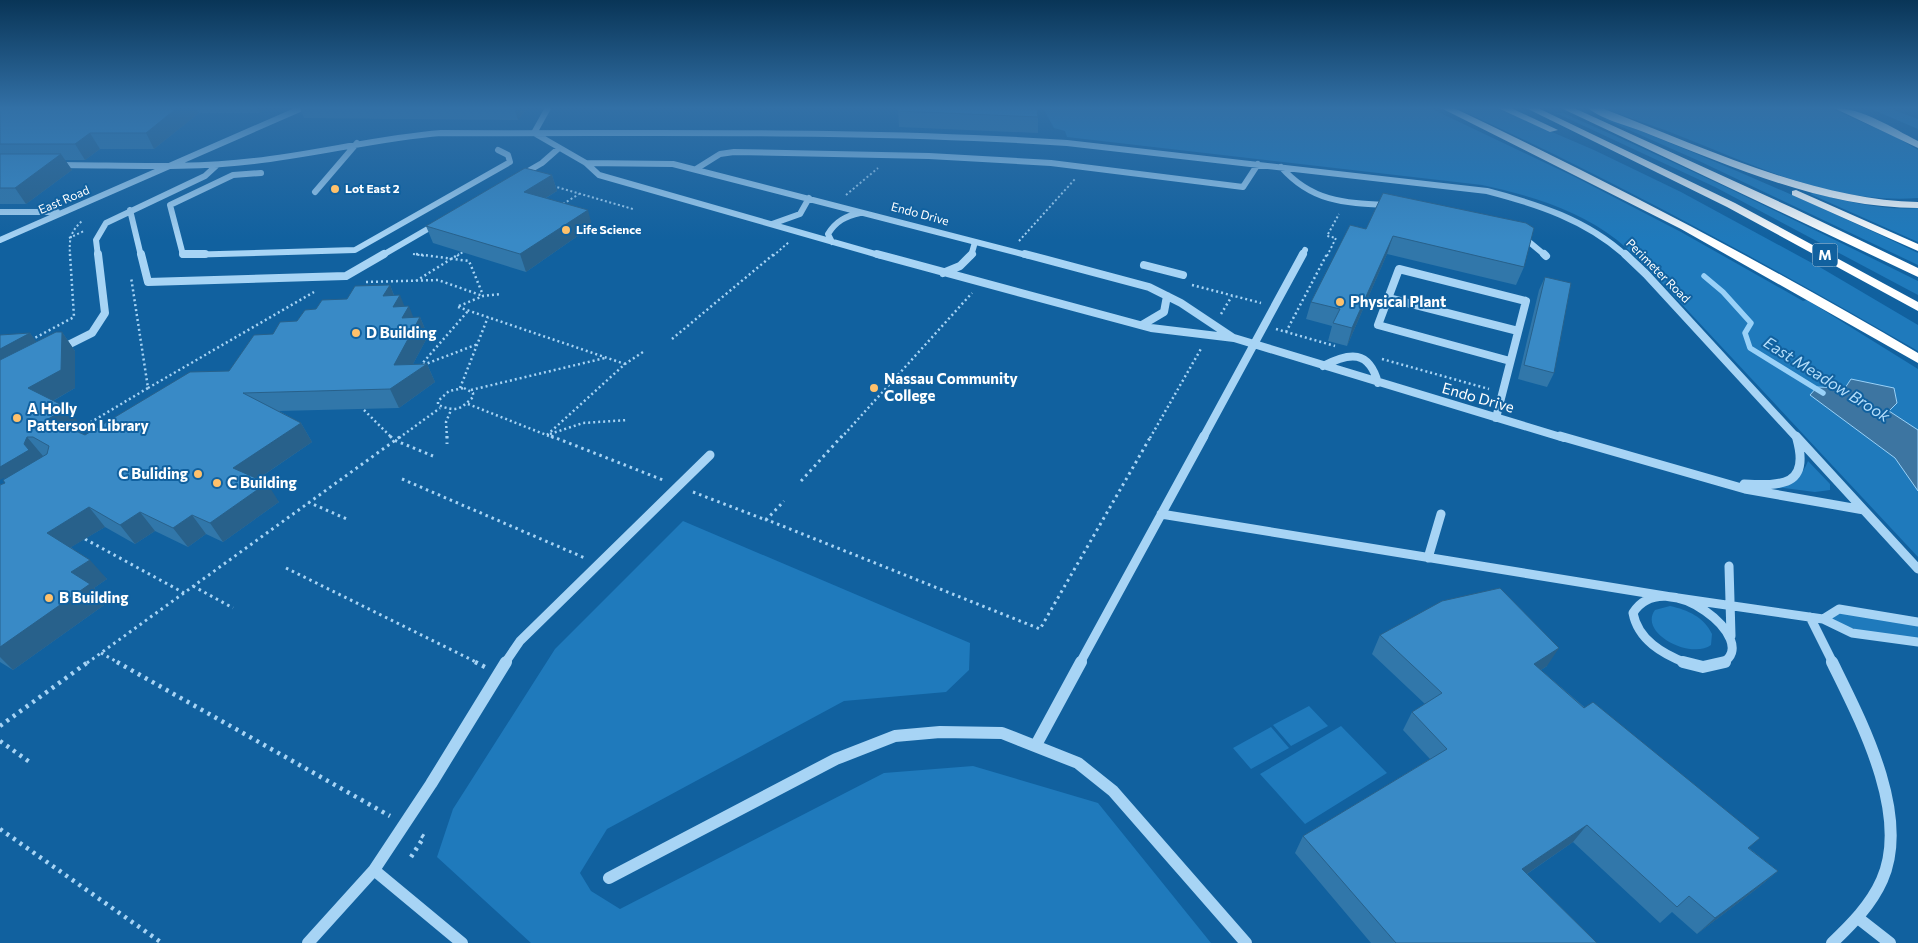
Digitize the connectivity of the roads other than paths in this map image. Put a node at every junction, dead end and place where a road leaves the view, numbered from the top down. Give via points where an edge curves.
1 (203, 152) edge
2 (306, 152) edge
3 (348, 152) edge
4 (503, 152) edge
5 (554, 152) edge
6 (565, 152) edge
7 (734, 152) edge
8 (734, 152) edge
9 (1149, 152) edge
10 (1538, 152) edge
11 (1601, 152) edge
12 (1621, 152) edge
13 (1662, 152) edge
14 (1703, 152) edge
15 (1716, 157) junction
16 (586, 163) junction
17 (1258, 164) junction
18 (47, 165) edge
19 (217, 165) junction
20 (171, 166) junction
21 (1281, 167) junction
22 (696, 169) junction
23 (260, 174) dead end
24 (516, 178) edge
25 (315, 192) dead end
26 (809, 198) junction
27 (1731, 205) junction
28 (1918, 205) edge
29 (1395, 206) edge
30 (130, 210) junction
31 (0, 212) edge
32 (63, 212) junction
33 (863, 212) junction
34 (448, 217) edge
35 (772, 224) junction
36 (1516, 232) edge
37 (0, 240) edge
38 (832, 242) junction
39 (975, 242) junction
40 (1918, 248) edge
41 (1305, 250) dead end
42 (1546, 256) dead end
43 (1144, 265) dead end
44 (1918, 272) edge
45 (942, 273) junction
46 (1183, 275) road end
47 (1167, 296) junction
48 (1388, 298) junction
49 (1918, 307) edge
50 (1142, 325) junction
51 (1378, 326) joint
52 (1518, 331) junction
53 (1234, 338) junction
54 (1253, 344) junction
55 (50, 354) edge
56 (1918, 359) edge
57 (1510, 361) junction
58 (1323, 366) junction
59 (1378, 382) junction
60 (1496, 418) junction
61 (1797, 438) junction
62 (710, 455) dead end
63 (1714, 480) junction
64 (1864, 510) junction
65 (1161, 514) junction
66 (1441, 514) dead end
67 (1428, 558) junction
68 (1729, 566) dead end
69 (1918, 569) edge
70 (1671, 597) junction
71 (1730, 606) junction
72 (1810, 617) junction
73 (1823, 619) junction
74 (1918, 622) edge
75 (1731, 636) junction
76 (1918, 642) edge
77 (1036, 745) junction
78 (374, 870) junction
79 (609, 878) dead end
80 (1858, 918) junction
81 (308, 943) edge
82 (462, 943) edge
83 (1246, 943) edge
84 (1832, 943) edge
85 (1890, 943) edge

1 - 20 street, East Road
2 - 19 street, Perimeter Road
3 - 25 street
4 - 23 street via 508,154 510,162 355,250 182,255 170,205 233,175
5 - 24 street
6 - 16 street, Endo Drive
7 - 22 street via 720,154
8 - 17 street via 893,155 1086,167 1243,187
9 - 17 street, Perimeter Road
10 - 56 highway via 1705,236
11 - 27 highway
12 - 27 highway, M
13 - 44 highway, M
14 - 15 highway
15 - 28 highway via 1824,193 1882,204
15 - 40 highway
16 - 22 street, Endo Drive via 673,164
16 - 35 street, Endo Drive via 599,175
17 - 21 street, Perimeter Road
18 - 20 street, Perimeter Road
19 - 20 street, Perimeter Road
19 - 30 street via 204,176
20 - 32 street, East Road
21 - 29 street via 1305,190 1320,198
21 - 61 street, Perimeter Road via 1487,191 1554,211 1580,223 1611,243 1646,274
22 - 26 street, Endo Drive
26 - 33 street, Endo Drive
26 - 35 street via 800,214
27 - 49 highway, M
30 - 34 street via 148,282 346,276
30 - 55 street via 106,223 96,240 106,313 92,333
31 - 32 street
32 - 37 street, East Road
33 - 38 street via 835,223 828,234
33 - 39 street, Endo Drive
35 - 38 street, Endo Drive
36 - 42 street
38 - 45 street, Endo Drive
39 - 45 street via 975,251 966,262
39 - 47 street, Endo Drive via 1149,288
41 - 54 street
43 - 46 street
45 - 50 street, Endo Drive
47 - 50 street via 1164,312
47 - 53 street, Endo Drive
48 - 51 street
48 - 52 street
48 - 52 street via 1399,269 1526,301
50 - 53 street, Endo Drive
51 - 57 street
52 - 57 street
53 - 54 street, Endo Drive
54 - 58 street, Endo Drive
54 - 65 street
57 - 60 street
58 - 59 street, Endo Drive
58 - 59 street via 1339,357 1360,357 1370,362
59 - 60 street, Endo Drive
60 - 63 street, Endo Drive
61 - 63 street, Endo Drive via 1801,466 1797,474 1788,480 1764,485
61 - 64 street, Perimeter Road
62 - 78 street via 520,641
63 - 64 street, Endo Drive via 1767,494
64 - 69 street, Perimeter Road
65 - 67 street
65 - 77 street
66 - 67 street
67 - 70 street
68 - 71 street
70 - 71 street
70 - 75 street via 1702,608 1717,618
70 - 75 street via 1645,599 1634,612 1634,622 1641,634 1667,656 1701,667 1716,666 1727,661 1733,652
71 - 72 street
71 - 75 street
72 - 73 street
72 - 80 street via 1869,743 1889,807 1891,841 1884,878
73 - 74 street via 1839,610
73 - 76 street via 1852,632
77 - 79 street via 1002,733 940,732 895,736 836,759
77 - 83 street via 1078,763 1113,791
78 - 81 street
78 - 82 street
80 - 84 street
80 - 85 street

